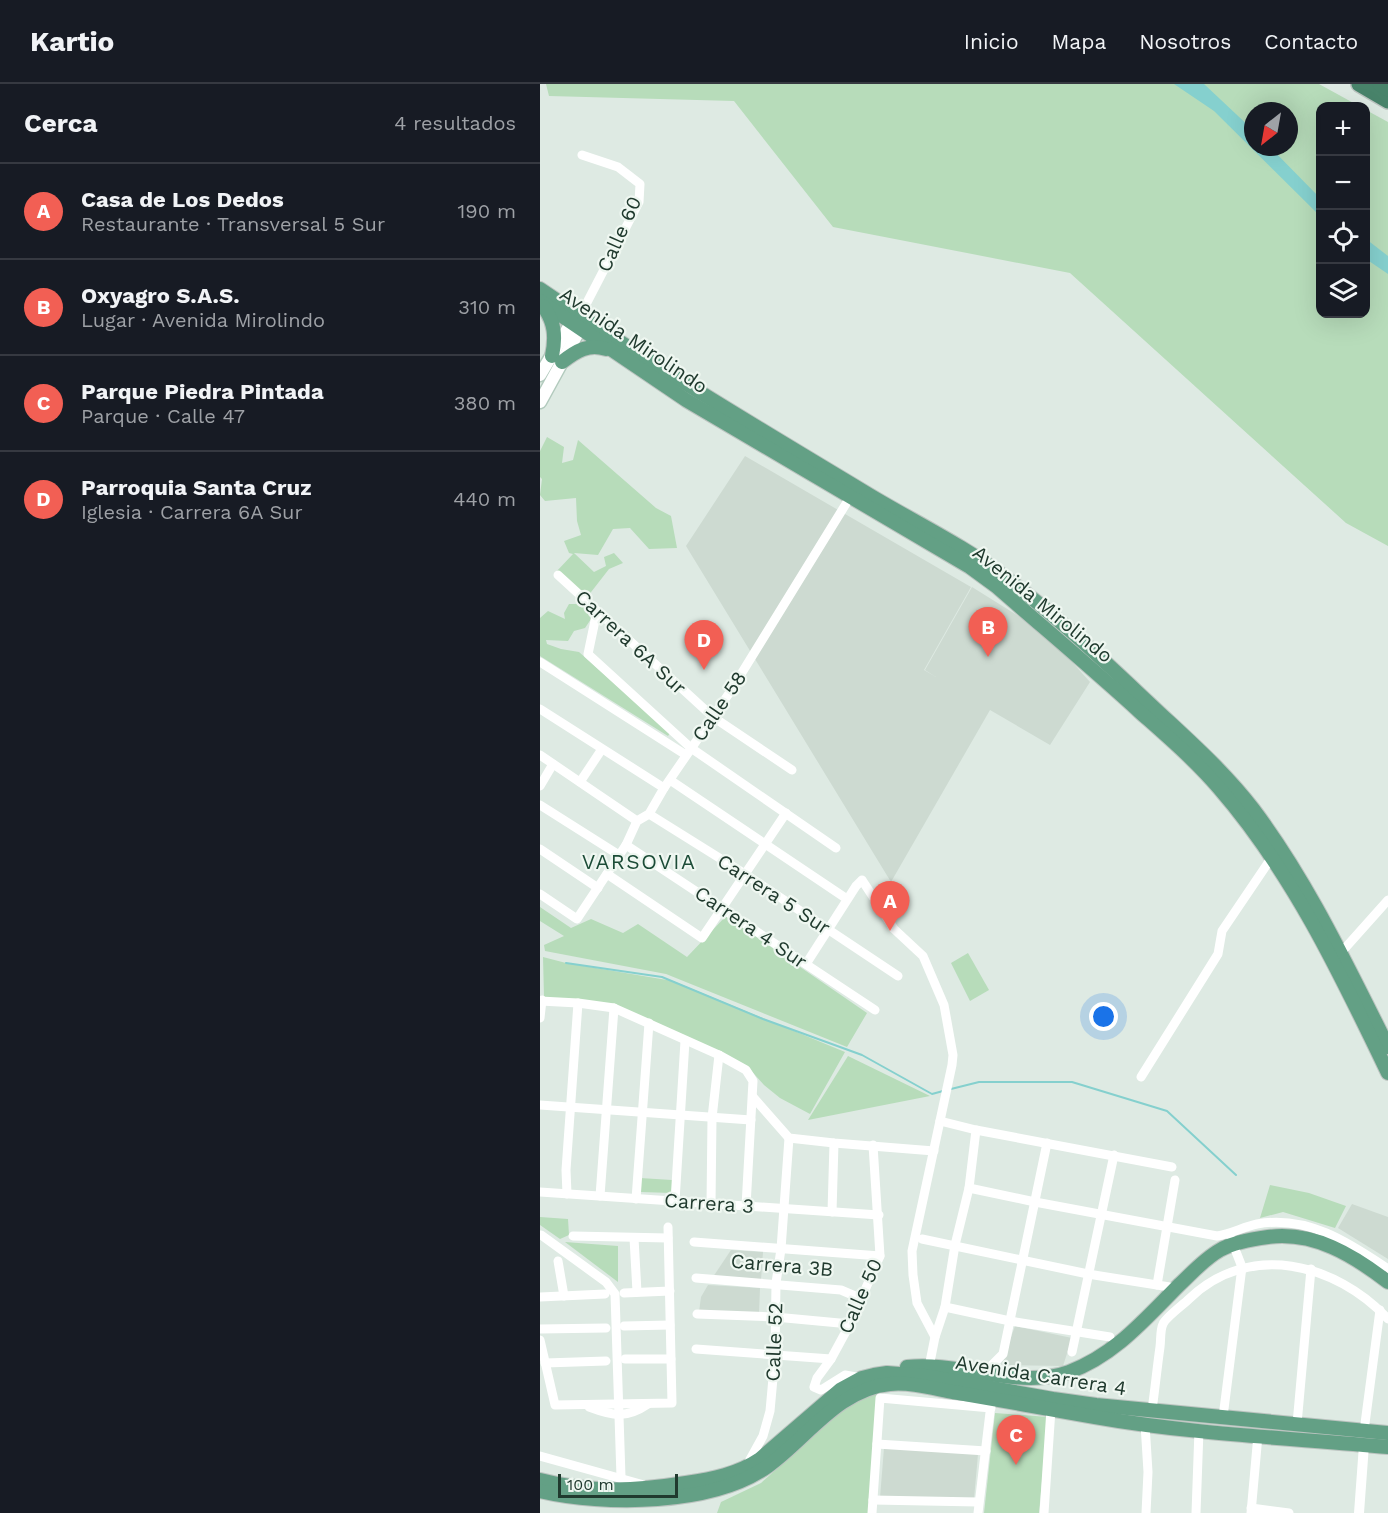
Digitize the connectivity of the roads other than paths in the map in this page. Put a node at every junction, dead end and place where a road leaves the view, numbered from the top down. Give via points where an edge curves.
1 (1359, 84) edge
2 (1380, 84) edge
3 (1388, 89) edge
4 (1388, 101) edge
5 (582, 155) dead end
6 (540, 289) edge
7 (540, 302) edge
8 (577, 323) junction
9 (611, 351) junction
10 (557, 359) junction
11 (540, 375) edge
12 (540, 402) edge
13 (853, 492) junction
14 (558, 575) dead end
15 (597, 610) junction
16 (540, 662) edge
17 (540, 709) edge
18 (713, 717) junction
19 (602, 749) junction
20 (689, 751) junction
21 (540, 755) edge
22 (553, 764) junction
23 (792, 770) dead end
24 (580, 782) junction
25 (667, 784) junction
26 (540, 786) edge
27 (540, 805) edge
28 (786, 813) junction
29 (649, 814) junction
30 (637, 821) junction
31 (765, 844) junction
32 (626, 845) junction
33 (836, 848) dead end
34 (540, 849) edge
35 (619, 855) junction
36 (1272, 857) junction
37 (607, 874) junction
38 (745, 874) junction
39 (598, 888) junction
40 (540, 894) edge
41 (847, 899) junction
42 (1388, 900) edge
43 (722, 908) junction
44 (828, 929) junction
45 (1336, 956) junction
46 (806, 964) junction
47 (897, 976) dead end
48 (541, 1000) edge
49 (578, 1003) junction
50 (614, 1008) junction
51 (875, 1010) dead end
52 (540, 1018) edge
53 (648, 1023) junction
54 (686, 1041) junction
55 (1388, 1047) edge
56 (719, 1054) junction
57 (1388, 1073) edge
58 (1140, 1077) dead end
59 (753, 1097) junction
60 (540, 1105) edge
61 (569, 1107) junction
62 (606, 1110) junction
63 (642, 1112) junction
64 (680, 1115) junction
65 (712, 1118) junction
66 (751, 1120) junction
67 (940, 1121) junction
68 (976, 1130) junction
69 (789, 1138) junction
70 (834, 1143) junction
71 (1047, 1143) junction
72 (873, 1145) junction
73 (934, 1151) junction
74 (1114, 1155) junction
75 (1172, 1167) dead end
76 (1175, 1180) dead end
77 (969, 1188) junction
78 (540, 1192) edge
79 (567, 1194) junction
80 (600, 1196) junction
81 (636, 1198) junction
82 (675, 1201) junction
83 (1035, 1202) junction
84 (711, 1204) junction
85 (746, 1206) junction
86 (785, 1209) junction
87 (832, 1212) junction
88 (1101, 1214) junction
89 (879, 1215) junction
90 (668, 1227) dead end
91 (1166, 1227) junction
92 (540, 1235) edge
93 (573, 1236) dead end
94 (634, 1238) junction
95 (668, 1238) junction
96 (922, 1239) dead end
97 (1231, 1239) junction
98 (694, 1242) dead end
99 (540, 1243) edge
100 (955, 1245) junction
101 (558, 1248) junction
102 (781, 1249) junction
103 (880, 1256) junction
104 (1022, 1260) junction
105 (558, 1261) dead end
106 (1242, 1267) junction
107 (1311, 1269) junction
108 (1388, 1269) edge
109 (1088, 1274) junction
110 (696, 1278) dead end
111 (1388, 1282) edge
112 (776, 1283) junction
113 (1157, 1285) junction
114 (1176, 1288) junction
115 (607, 1290) junction
116 (670, 1291) junction
117 (637, 1292) junction
118 (624, 1293) dead end
119 (564, 1296) junction
120 (540, 1297) edge
121 (862, 1299) junction
122 (945, 1306) junction
123 (1380, 1310) junction
124 (697, 1314) dead end
125 (775, 1317) junction
126 (1388, 1319) edge
127 (1010, 1321) junction
128 (850, 1324) junction
129 (670, 1325) junction
130 (624, 1326) dead end
131 (606, 1328) dead end
132 (540, 1329) edge
133 (1076, 1332) junction
134 (935, 1337) junction
135 (1110, 1337) dead end
136 (540, 1340) edge
137 (696, 1349) dead end
138 (1072, 1352) dead end
139 (775, 1356) junction
140 (625, 1359) dead end
141 (671, 1359) junction
142 (831, 1359) junction
143 (606, 1361) dead end
144 (545, 1363) junction
145 (981, 1372) junction
146 (926, 1377) junction
147 (862, 1378) junction
148 (991, 1403) junction
149 (617, 1409) junction
150 (1051, 1409) junction
151 (1152, 1410) junction
152 (1223, 1417) junction
153 (1145, 1424) junction
154 (1297, 1424) junction
155 (1199, 1430) junction
156 (1388, 1433) edge
157 (1258, 1435) junction
158 (1364, 1438) junction
159 (877, 1444) junction
160 (1388, 1447) edge
161 (986, 1451) junction
162 (540, 1456) edge
163 (744, 1469) junction
164 (621, 1478) junction
165 (540, 1480) edge
166 (723, 1482) junction
167 (655, 1488) junction
168 (540, 1492) edge
169 (873, 1500) junction
170 (978, 1502) junction
171 (1251, 1511) edge
172 (872, 1513) edge
173 (978, 1513) edge
174 (1044, 1513) edge
175 (1146, 1513) edge
176 (1196, 1513) edge
177 (1289, 1513) edge
178 (1359, 1513) edge

1 - 4 highway
2 - 3 highway
5 - 8 street, Calle 60 via 618,166 640,184 639,202
6 - 8 main road, Avenida Mirolindo
7 - 8 main road, Avenida Mirolindo
7 - 10 main road via 554,327
8 - 9 main road, Avenida Mirolindo
8 - 10 main road, Calle 60
8 - 13 main road, Avenida Mirolindo via 682,382
9 - 10 main road via 587,347
9 - 13 main road, Avenida Mirolindo via 686,400
10 - 11 main road, Calle 60
10 - 12 main road, Calle 60
13 - 18 street, Calle 58
13 - 36 main road, Avenida Mirolindo via 996,586 1108,683 1196,764
13 - 45 main road, Avenida Mirolindo via 984,562 1006,578 1089,647 1196,747 1226,777 1272,836 1305,886
14 - 15 street, Carrera 6A Sur
15 - 18 street, Carrera 6A Sur
15 - 20 street via 588,654
16 - 20 street
17 - 19 street
18 - 20 street, Calle 58
18 - 23 street, Carrera 6A Sur
19 - 24 street
19 - 25 street
20 - 25 street, Calle 58
20 - 28 street
21 - 22 street
22 - 24 street
22 - 26 street
24 - 30 street
25 - 29 street, Calle 58
25 - 31 street
27 - 35 street
28 - 31 street
28 - 33 street
29 - 30 street, Calle 58
29 - 38 street, Carrera 5 Sur
30 - 32 street
31 - 38 street
31 - 41 street
32 - 35 street
32 - 43 street, Carrera 4 Sur
34 - 39 street
35 - 37 street
36 - 45 main road, Avenida Mirolindo
36 - 58 street via 1222,931 1218,954
37 - 39 street
37 - 43 street via 702,938
38 - 43 street
38 - 44 street, Carrera 5 Sur
39 - 40 street via 577,919
41 - 44 street
41 - 67 street via 862,880 894,929 923,956 944,1005 952,1060
42 - 45 street
43 - 46 street, Carrera 4 Sur
44 - 46 street
44 - 47 street, Carrera 5 Sur
45 - 55 main road, Avenida Mirolindo
45 - 57 main road, Avenida Mirolindo
46 - 51 street, Carrera 4 Sur
48 - 49 street
48 - 52 street
49 - 50 street
49 - 61 street
50 - 53 street
50 - 62 street
53 - 54 street
53 - 63 street
54 - 56 street
54 - 64 street
56 - 59 street via 746,1070 753,1081
56 - 65 street
59 - 66 street
59 - 69 street
60 - 61 street
61 - 62 street
61 - 79 street
62 - 63 street
62 - 80 street
63 - 64 street
63 - 81 street
64 - 65 street
64 - 82 street
65 - 66 street
65 - 84 street
66 - 85 street
67 - 68 street
67 - 73 street
68 - 71 street
68 - 77 street
69 - 70 street
69 - 86 street, Calle 52
70 - 72 street
70 - 87 street
71 - 74 street
71 - 83 street
72 - 73 street
72 - 89 street, Calle 50
73 - 134 street via 912,1251 917,1303
74 - 75 street
74 - 88 street
76 - 91 street
77 - 83 street
77 - 100 street
78 - 79 street, Carrera 3
79 - 80 street, Carrera 3
80 - 81 street, Carrera 3
81 - 82 street, Carrera 3
82 - 84 street, Carrera 3
83 - 88 street
83 - 104 street
84 - 85 street, Carrera 3
85 - 86 street, Carrera 3
86 - 87 street, Carrera 3
86 - 102 street, Calle 52
87 - 89 street, Carrera 3
88 - 91 street
88 - 109 street
89 - 103 street, Calle 50
90 - 95 street
91 - 97 street
91 - 113 street
92 - 101 street
93 - 94 street
94 - 95 street
94 - 117 street
95 - 116 street
96 - 100 street
97 - 106 street
97 - 108 street via 1256,1224 1284,1222 1308,1226 1333,1234
97 - 111 main road via 1273,1236 1314,1240 1342,1251
97 - 114 main road
98 - 102 street
99 - 101 street
100 - 104 street
100 - 122 street
101 - 115 street
102 - 103 street
102 - 112 street, Calle 52
103 - 121 street, Calle 50
104 - 109 street
104 - 127 street
105 - 119 street
106 - 107 street via 1282,1264
106 - 151 street via 1208,1283 1163,1323
106 - 152 street
107 - 123 street via 1363,1296
107 - 154 street
109 - 113 street
109 - 133 street
110 - 112 street, Carrera 3B
112 - 121 street, Carrera 3B via 841,1290
112 - 125 street, Calle 52
113 - 114 street
114 - 145 main road via 1123,1341 1085,1365 1043,1377
115 - 119 street
115 - 149 street via 615,1294
116 - 117 street
116 - 129 street
117 - 118 street
119 - 120 street
121 - 128 street, Calle 50
122 - 127 street
122 - 134 street
123 - 126 street
123 - 158 street
124 - 125 street
125 - 128 street
125 - 139 street, Calle 52
127 - 133 street
127 - 145 street via 1003,1354
128 - 142 street, Calle 50
129 - 130 street
129 - 141 street
131 - 132 street
133 - 135 street
133 - 138 street
134 - 146 street
136 - 144 street
137 - 139 street
139 - 142 street
139 - 163 street, Calle 52 via 767,1425
140 - 141 street
141 - 149 street via 672,1403
142 - 147 street, Calle 50 via 814,1384 817,1389 845,1375
143 - 144 street
144 - 149 street via 555,1405
145 - 146 main road
146 - 147 main road, Avenida Carrera 4 via 887,1373
146 - 148 main road, Avenida Carrera 4
146 - 151 main road, Avenida Carrera 4 via 1053,1400
146 - 166 main road, Avenida Carrera 4 via 878,1385 849,1397 767,1467 745,1480
147 - 163 main road, Avenida Carrera 4 via 840,1390 775,1448
148 - 150 main road, Avenida Carrera 4
148 - 159 street via 879,1398
148 - 161 street
149 - 164 street
150 - 153 main road, Avenida Carrera 4
150 - 174 street
151 - 152 main road, Avenida Carrera 4
152 - 154 main road, Avenida Carrera 4
153 - 155 main road, Avenida Carrera 4
153 - 175 street
154 - 158 main road, Avenida Carrera 4
155 - 157 main road, Avenida Carrera 4
155 - 176 street
156 - 158 main road, Avenida Carrera 4
157 - 158 main road, Avenida Carrera 4
157 - 171 street
158 - 160 main road, Avenida Carrera 4
158 - 178 street
159 - 161 street
159 - 169 street
161 - 170 street
162 - 164 street
163 - 166 main road, Avenida Carrera 4
164 - 167 street
165 - 167 main road via 596,1490
166 - 167 main road
166 - 168 main road via 680,1496 617,1502
169 - 170 street
169 - 172 street
170 - 173 street
171 - 177 street

